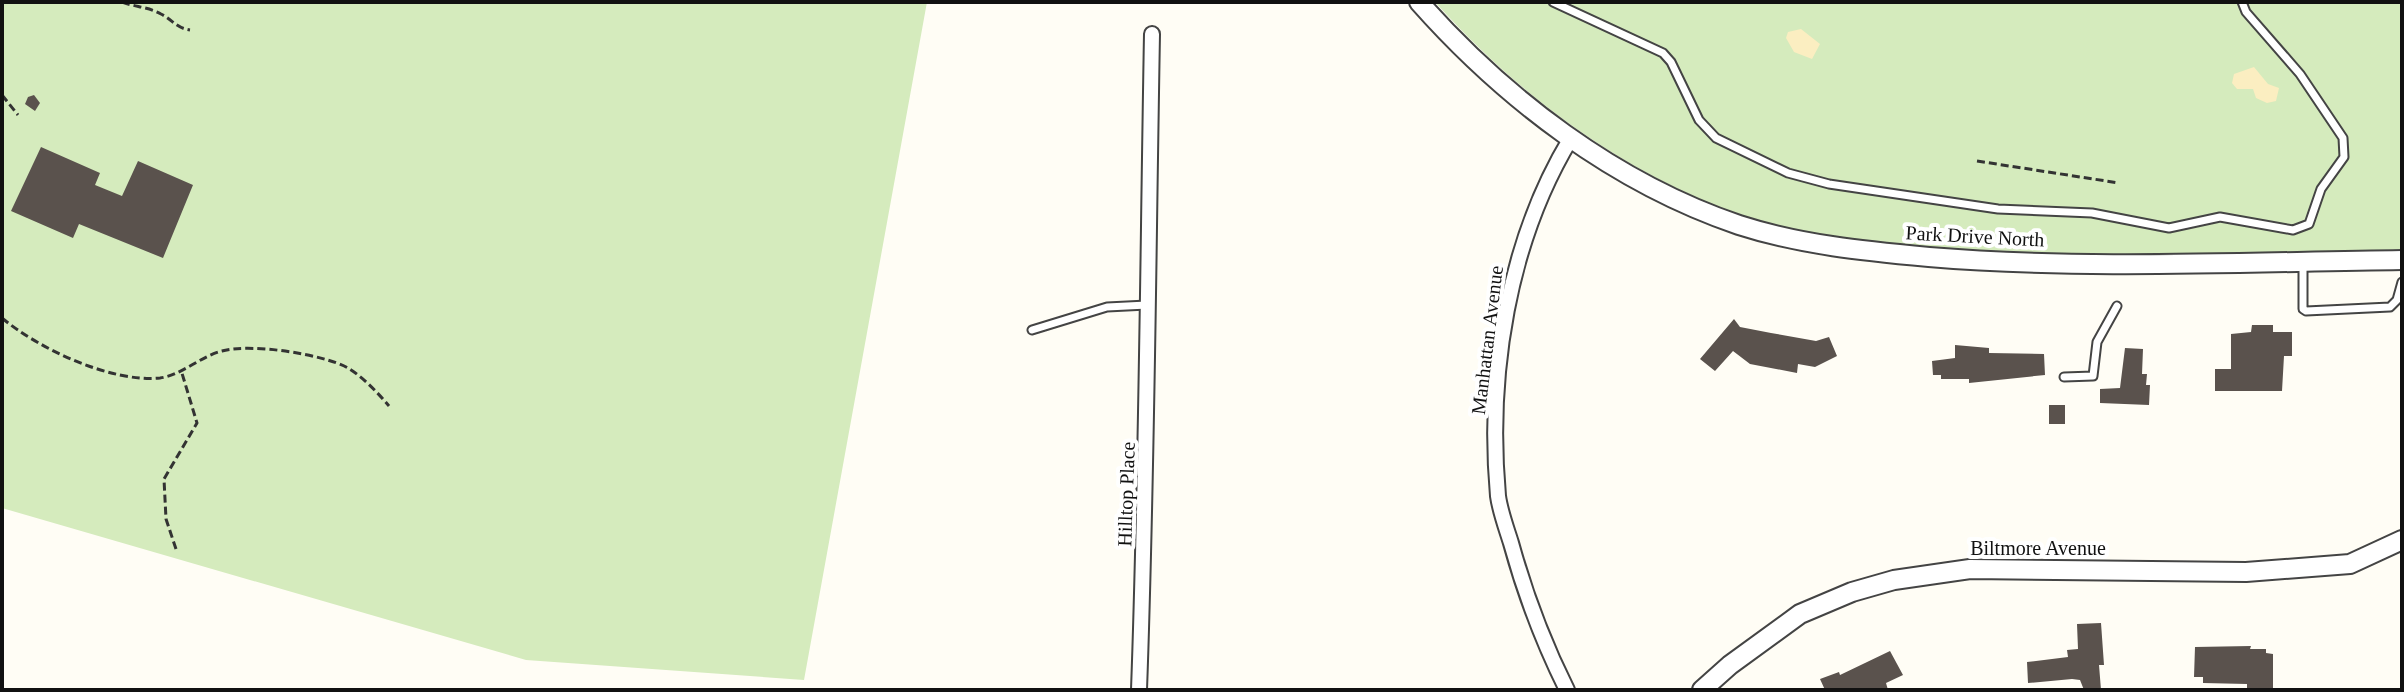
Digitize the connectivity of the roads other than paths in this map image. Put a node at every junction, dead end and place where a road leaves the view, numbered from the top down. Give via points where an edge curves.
1 (1419, 2) edge
2 (1553, 2) edge
3 (2242, 2) edge
4 (1152, 34) dead end
5 (1571, 138) junction
6 (2402, 260) edge
7 (2303, 261) junction
8 (2402, 282) edge
9 (1147, 302) junction
10 (2117, 306) dead end
11 (1032, 330) dead end
12 (2064, 377) dead end
13 (2402, 540) edge
14 (1139, 690) edge
15 (1567, 690) edge
16 (1702, 690) edge

1 - 5 street, Park Drive North via 1491,77
2 - 3 lane via 1663,53 1699,120 1716,138 1788,173 1998,209 2092,213 2169,228 2220,217 2293,230 2309,224 2321,189 2344,157 2343,138
4 - 9 street, Hilltop Place
5 - 7 street, Park Drive North via 1713,215 1794,240 1855,251 1991,262
5 - 15 street, Manhattan Avenue via 1544,181 1515,263 1497,393 1498,498 1526,598
6 - 7 street, Park Drive North
7 - 8 lane via 2306,311 2390,307
9 - 11 lane via 1107,307
9 - 14 street, Hilltop Place
10 - 12 lane via 2097,342 2093,376
13 - 16 street, Biltmore Avenue via 2350,564 2246,572 1970,569 1894,580 1800,614

